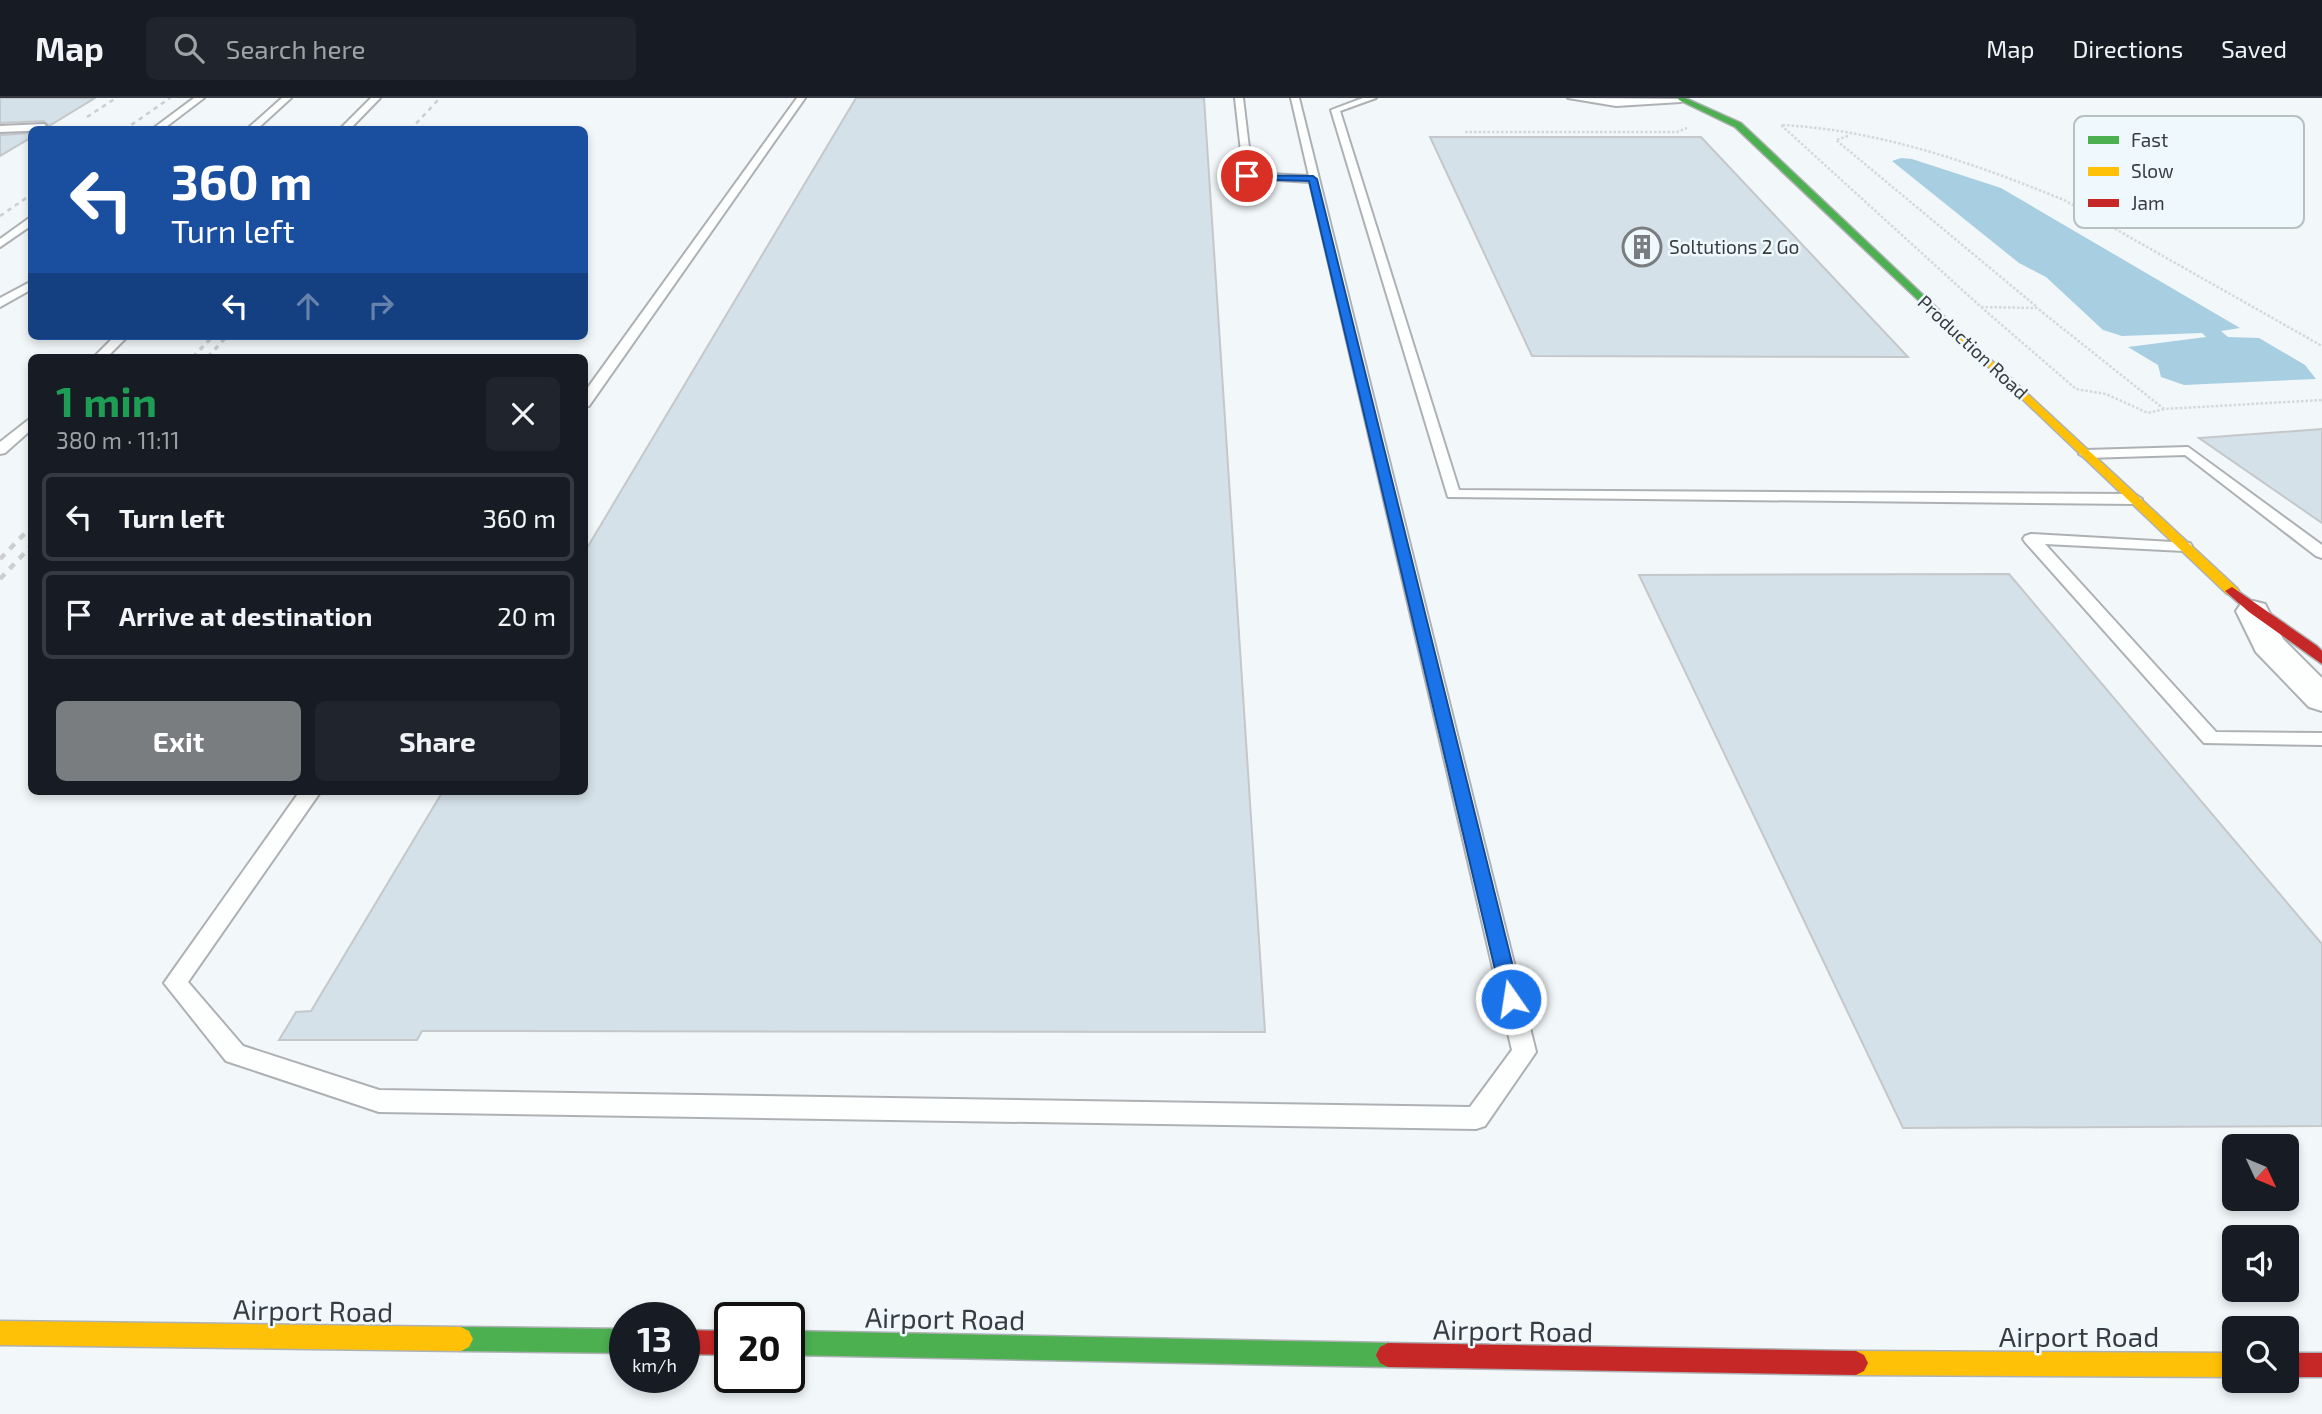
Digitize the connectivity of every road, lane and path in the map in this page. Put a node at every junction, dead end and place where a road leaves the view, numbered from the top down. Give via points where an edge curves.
1 (200, 98) edge
2 (287, 98) edge
3 (376, 98) edge
4 (801, 98) edge
5 (1239, 98) edge
6 (1295, 98) edge
7 (1372, 98) edge
8 (1572, 98) edge
9 (1679, 98) edge
10 (161, 126) edge
11 (255, 126) edge
12 (347, 126) edge
13 (1689, 127) dead end
14 (28, 128) edge
15 (0, 129) edge
16 (1465, 132) dead end
17 (28, 135) edge
18 (0, 138) edge
19 (1877, 139) junction
20 (1313, 179) junction
21 (2074, 206) edge
22 (28, 222) edge
23 (2113, 228) edge
24 (0, 244) edge
25 (28, 286) edge
26 (0, 303) edge
27 (1981, 307) junction
28 (2037, 307) junction
29 (118, 340) edge
30 (2322, 346) edge
31 (103, 354) edge
32 (588, 396) edge
33 (2322, 400) edge
34 (2164, 409) junction
35 (28, 425) edge
36 (0, 450) edge
37 (2086, 454) junction
38 (2134, 499) junction
39 (2184, 546) junction
40 (2322, 553) edge
41 (2253, 611) junction
42 (2322, 659) edge
43 (2322, 699) edge
44 (2322, 738) edge
45 (308, 795) edge
46 (0, 1333) edge
47 (609, 1341) edge
48 (805, 1343) edge
49 (2222, 1365) edge
50 (2299, 1365) edge
51 (2322, 1365) edge

1 - 10 lane
2 - 11 lane
3 - 12 lane
4 - 32 lane
5 - 20 lane via 1247,176
6 - 20 lane
7 - 38 lane via 1335,110 1453,494
8 - 9 lane via 1616,103
9 - 37 street, Production Road via 1738,125
13 - 16 path via 1677,132
14 - 15 lane
17 - 18 lane
19 - 21 path via 1996,175
19 - 27 path via 1781,125
19 - 28 path via 1846,135 1836,140
20 - 45 lane via 1524,1052 1476,1118 379,1101 235,1054 175,983
22 - 24 lane
23 - 30 path
25 - 26 lane
27 - 28 path
27 - 34 path via 2076,389 2106,394 2148,413
28 - 34 path
29 - 31 lane
33 - 34 path
35 - 36 lane
37 - 38 street, Production Road
37 - 40 lane via 2188,451
38 - 39 street, Production Road
39 - 41 street, Production Road
39 - 44 lane via 2031,539 2211,738
41 - 42 street, Production Road
41 - 43 street, Production Road via 2268,644
46 - 47 street, Airport Road
48 - 49 street, Airport Road via 1687,1361
50 - 51 street

